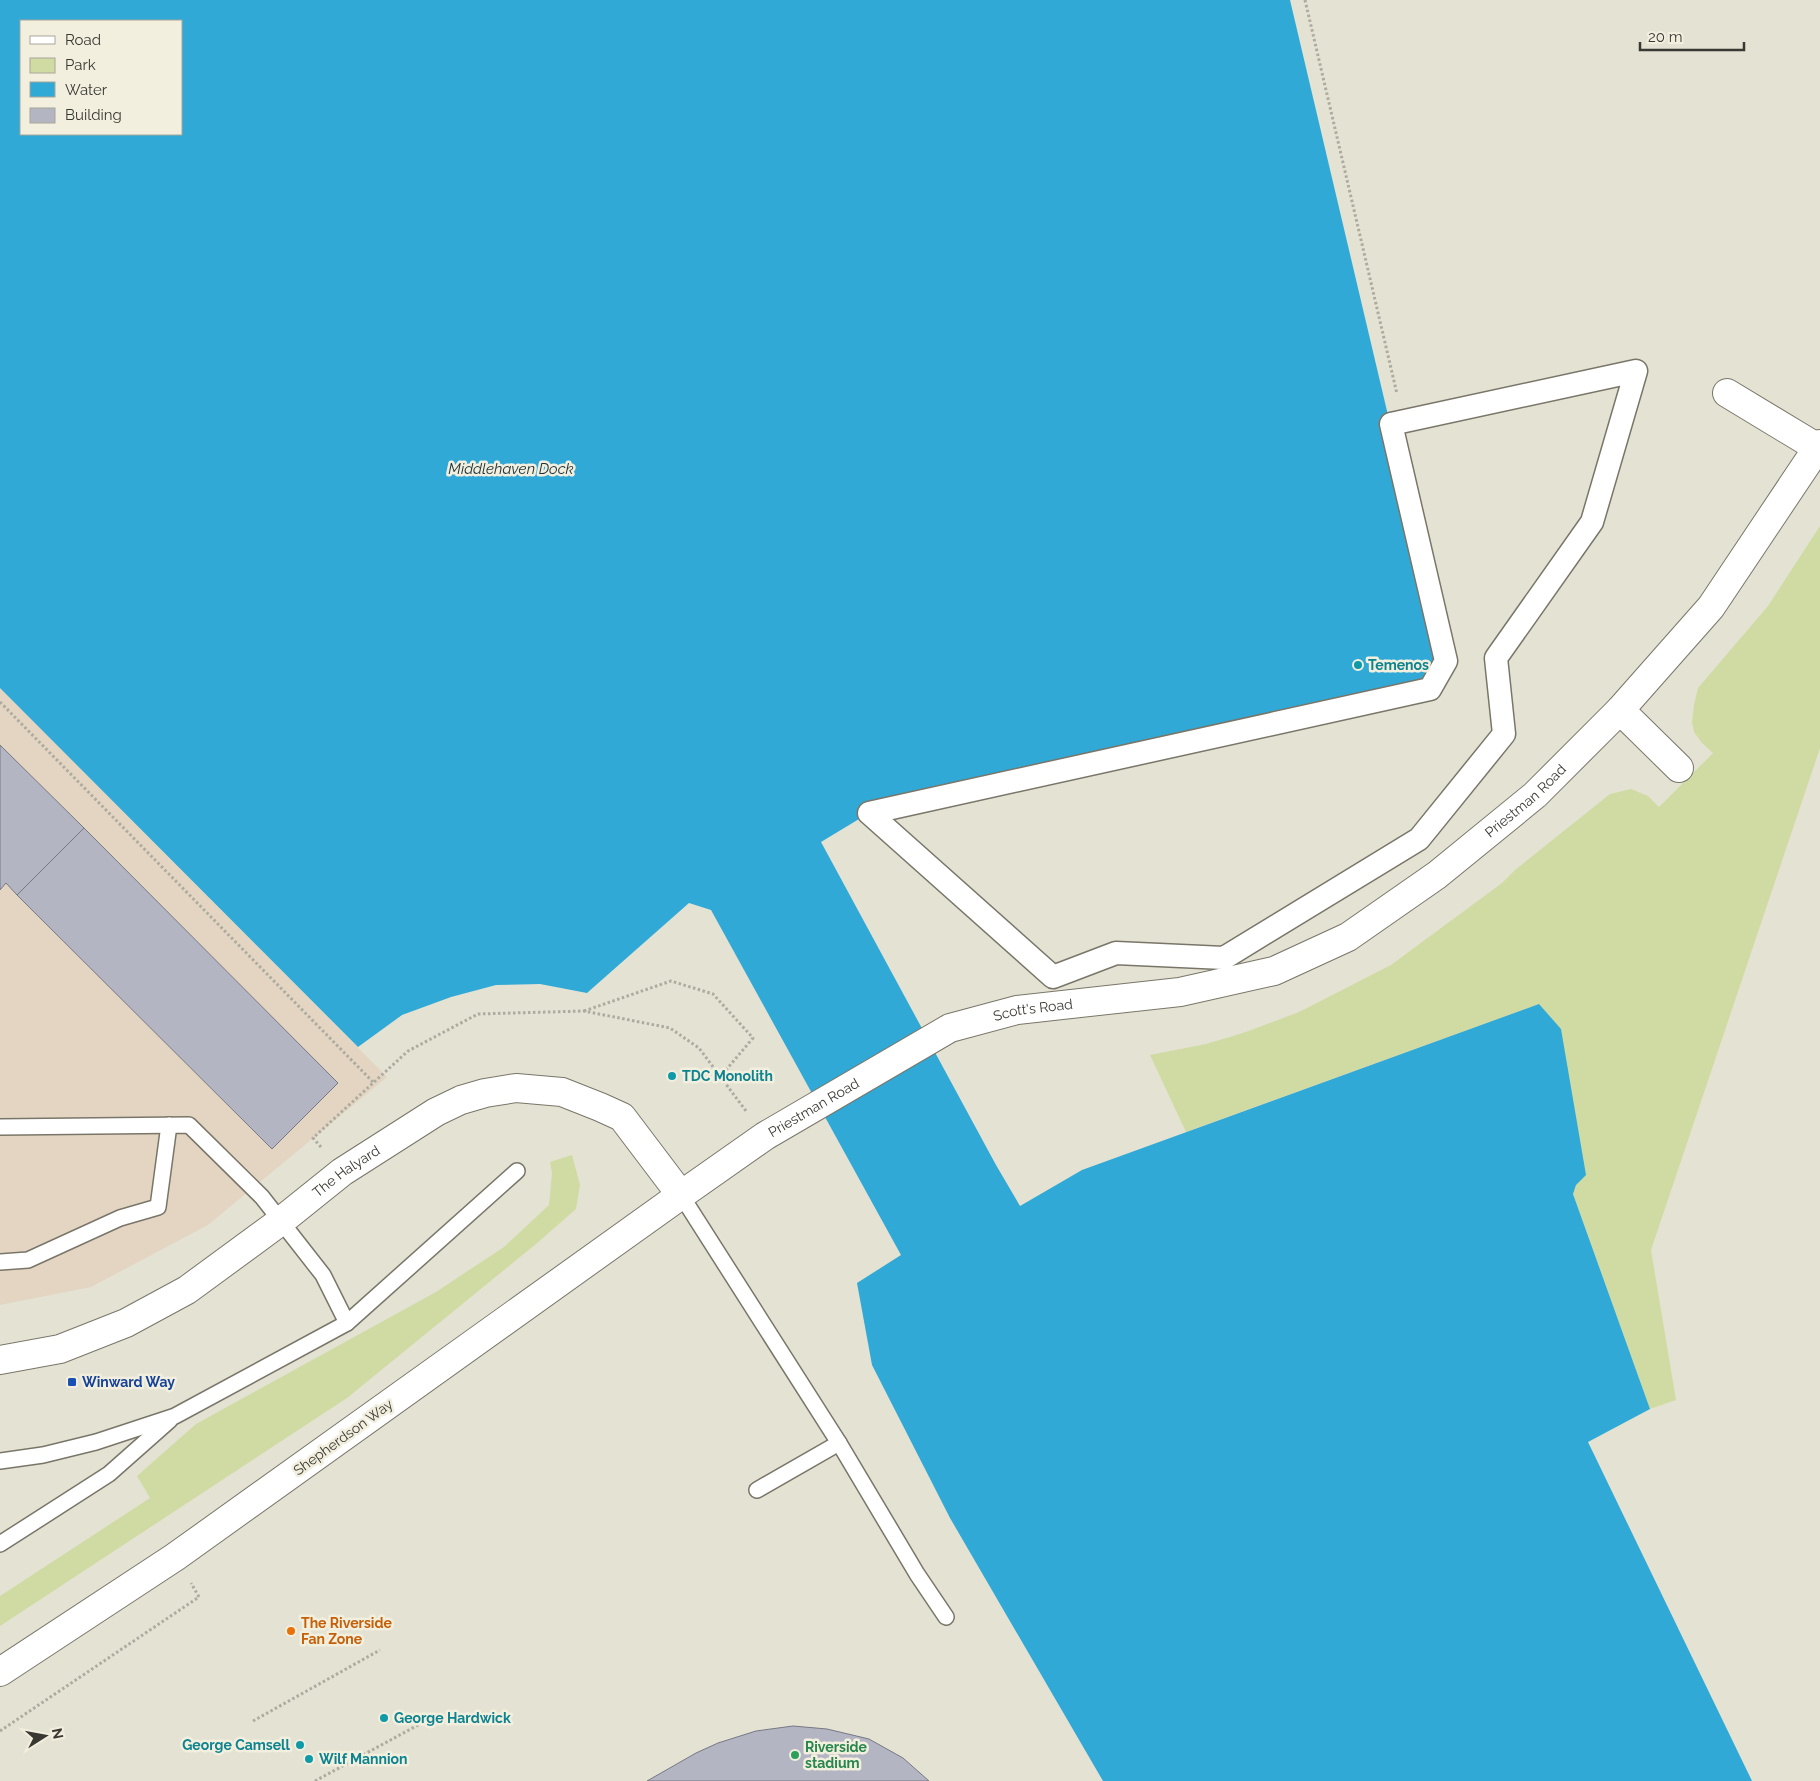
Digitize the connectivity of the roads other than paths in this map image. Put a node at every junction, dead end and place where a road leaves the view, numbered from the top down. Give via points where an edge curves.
1 (1727, 393) dead end
2 (1404, 421) joint
3 (1819, 446) edge
4 (1620, 710) junction
5 (1679, 768) dead end
6 (1118, 998) joint
7 (950, 1028) joint
8 (169, 1125) junction
9 (0, 1127) edge
10 (517, 1171) dead end
11 (682, 1195) junction
12 (281, 1221) junction
13 (0, 1262) edge
14 (347, 1323) junction
15 (0, 1360) edge
16 (175, 1416) junction
17 (839, 1443) junction
18 (0, 1461) edge
19 (756, 1490) dead end
20 (0, 1544) edge
21 (946, 1617) dead end
22 (0, 1672) edge

1 - 3 street
2 - 2 street via 1636,371 1592,522 1496,658 1504,734 1419,839 1224,958 1116,953 1054,977 869,813 1430,689 1446,661 1391,424
3 - 4 street, Priestman Road via 1711,607
4 - 5 street
4 - 6 street, Priestman Road via 1536,795 1437,875 1348,937 1274,971 1180,992
6 - 7 street, Scott's Road via 1017,1010
7 - 11 street, Priestman Road via 765,1136
8 - 9 lane
8 - 12 lane via 189,1125 262,1197
8 - 13 lane via 158,1207 120,1218 28,1260
10 - 14 lane
11 - 12 street, The Halyard via 622,1118 562,1092 516,1088 461,1100 436,1112 342,1172
11 - 17 lane
11 - 22 street, Shepherdson Way via 175,1557
12 - 14 lane via 324,1275
12 - 15 street, The Halyard via 187,1290 126,1323 60,1349
14 - 16 lane
16 - 18 lane via 96,1442
16 - 20 lane via 109,1474
17 - 19 lane
17 - 21 lane via 916,1574

